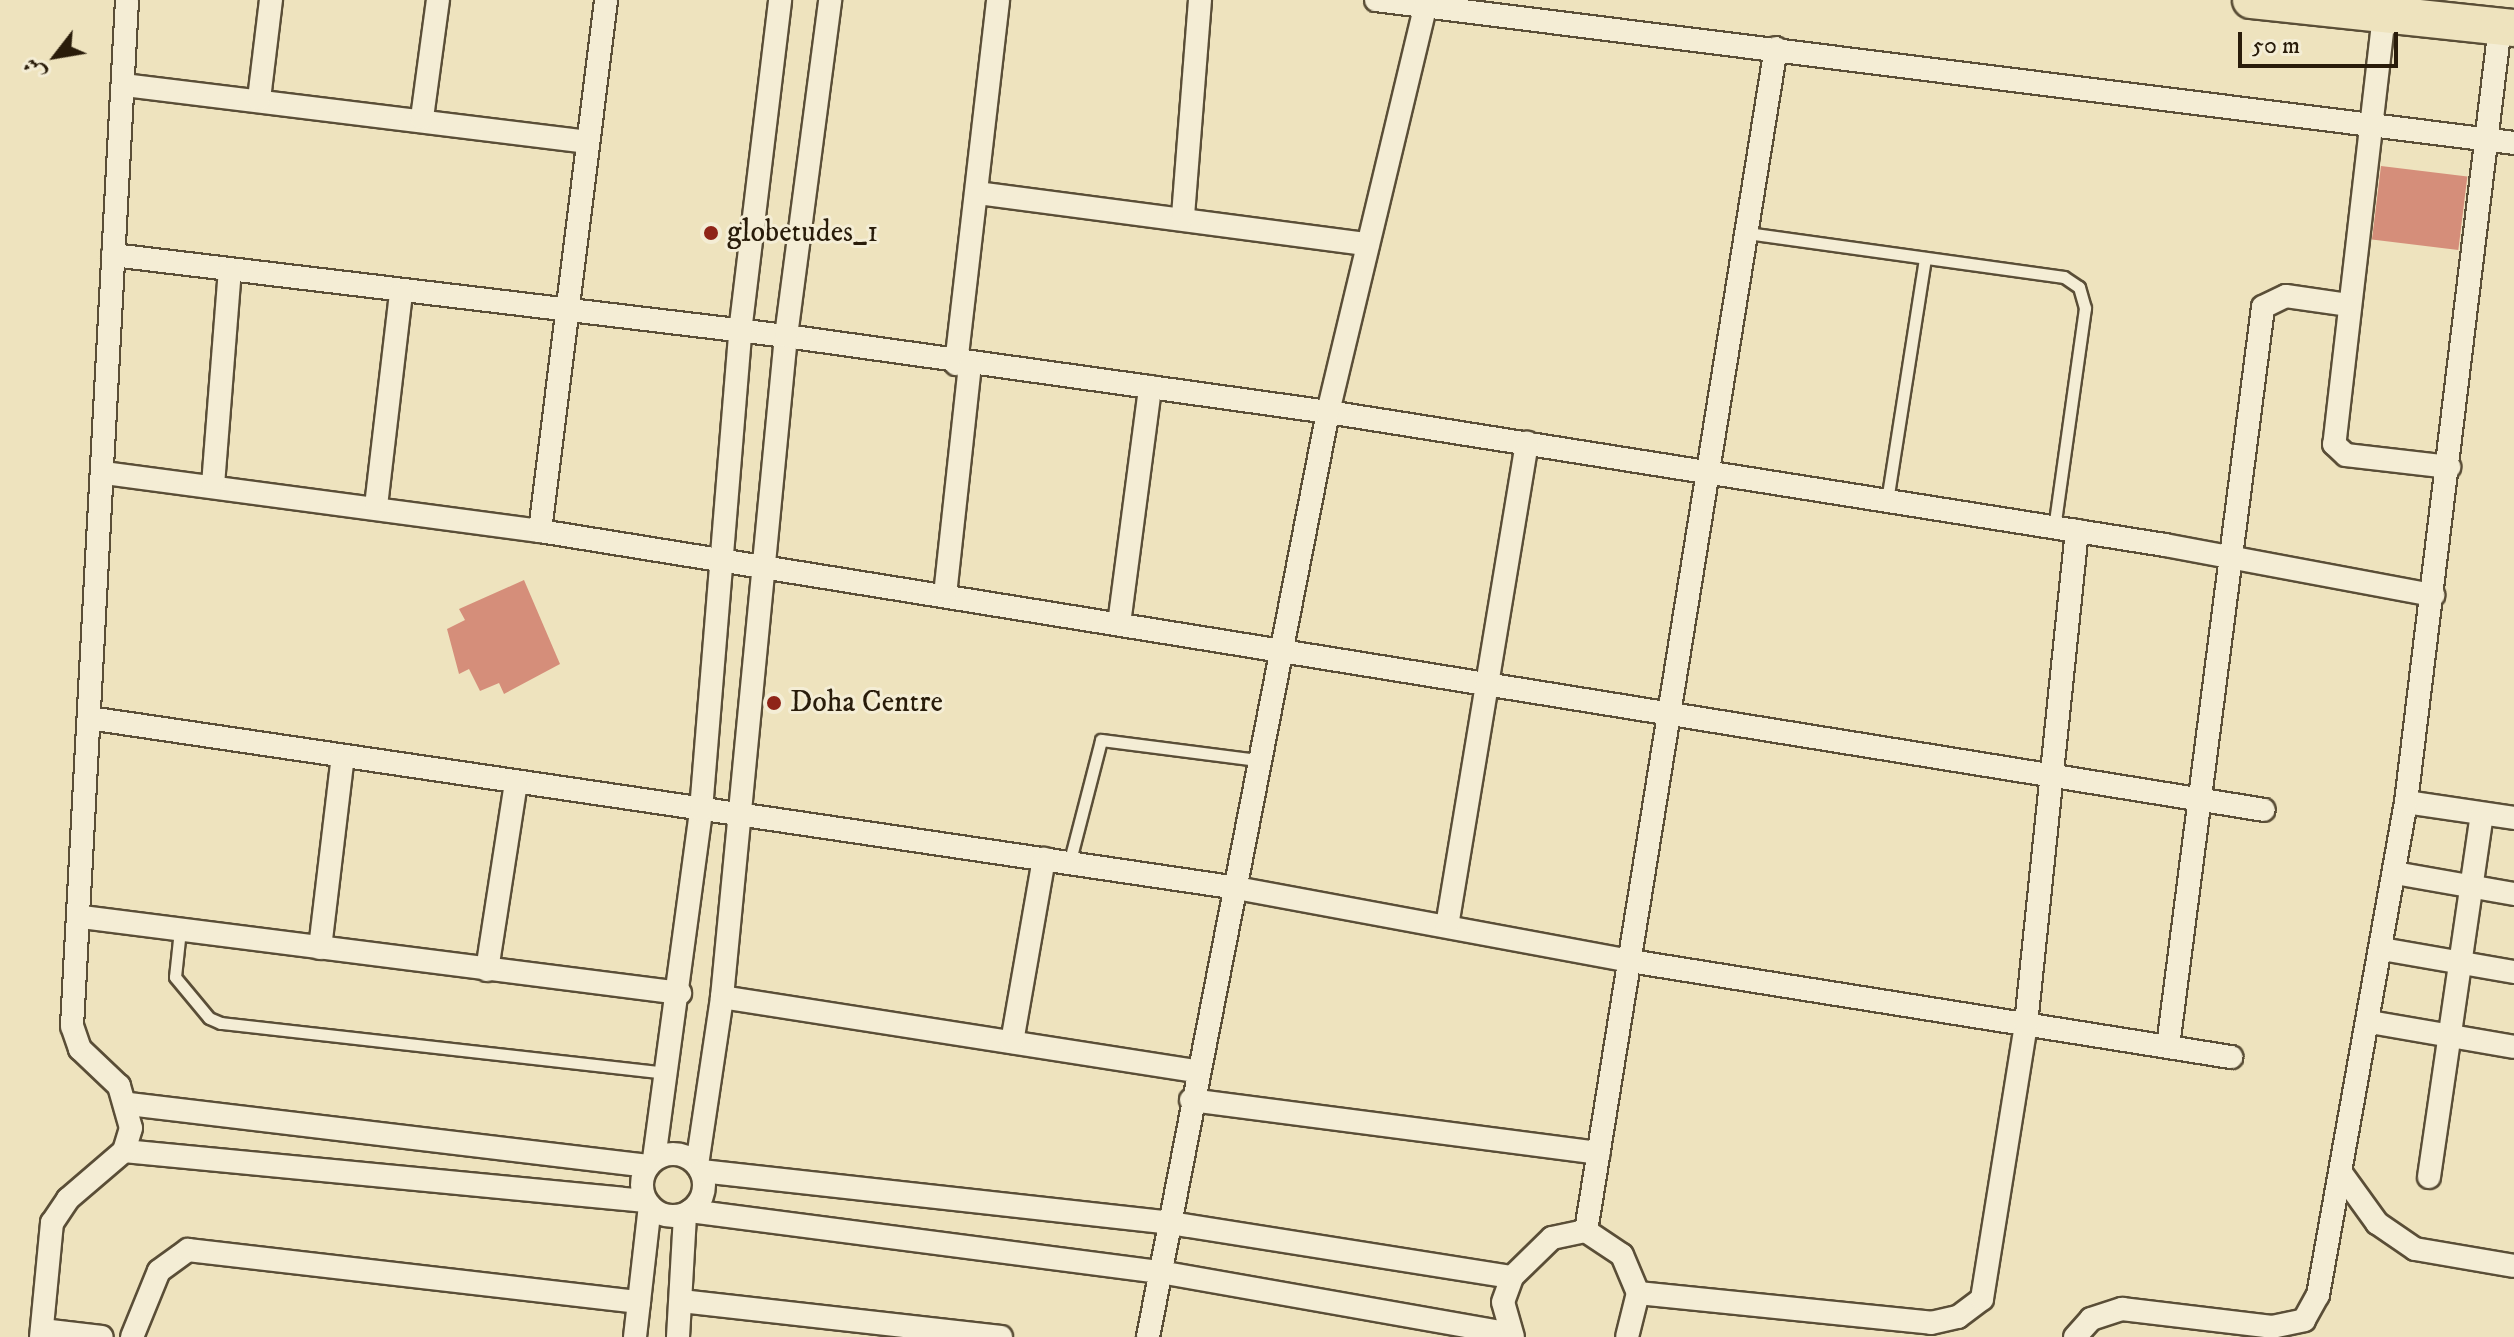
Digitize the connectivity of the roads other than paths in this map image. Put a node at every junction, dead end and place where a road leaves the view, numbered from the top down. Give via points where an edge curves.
1 (127, 0) edge
2 (271, 0) edge
3 (438, 0) edge
4 (606, 0) edge
5 (780, 0) edge
6 (830, 0) edge
7 (998, 0) edge
8 (1200, 0) edge
9 (1376, 0) edge
10 (2251, 0) edge
11 (1426, 4) edge
12 (2384, 15) junction
13 (2507, 27) edge
14 (1776, 48) junction
15 (124, 85) junction
16 (259, 99) junction
17 (422, 118) junction
18 (2371, 130) junction
19 (2487, 139) junction
20 (588, 142) junction
21 (2514, 143) edge
22 (978, 193) junction
23 (1183, 216) junction
24 (1747, 233) junction
25 (1368, 244) junction
26 (113, 255) junction
27 (1925, 258) junction
28 (230, 271) junction
29 (401, 292) junction
30 (2349, 305) junction
31 (566, 311) junction
32 (740, 332) junction
33 (786, 336) junction
34 (963, 364) junction
35 (1150, 387) junction
36 (1328, 412) junction
37 (1527, 443) junction
38 (2449, 467) junction
39 (1709, 472) junction
40 (105, 473) junction
41 (213, 485) junction
42 (1887, 501) junction
43 (376, 506) junction
44 (2054, 528) junction
45 (540, 531) junction
46 (2077, 531) junction
47 (2232, 558) junction
48 (722, 560) junction
49 (764, 566) junction
50 (945, 595) junction
51 (2433, 595) junction
52 (1119, 624) junction
53 (1281, 651) junction
54 (1484, 688) junction
55 (1670, 712) junction
56 (89, 718) junction
57 (343, 756) junction
58 (1258, 760) junction
59 (2056, 774) junction
60 (516, 782) junction
61 (2201, 797) junction
62 (2406, 802) junction
63 (701, 810) junction
64 (2264, 810) dead end
65 (741, 814) junction
66 (2482, 815) junction
67 (2514, 818) edge
68 (1044, 859) junction
69 (1068, 864) junction
70 (2395, 873) junction
71 (1231, 887) junction
72 (2472, 887) junction
73 (2514, 894) edge
74 (82, 917) junction
75 (1447, 926) junction
76 (180, 930) junction
77 (320, 948) junction
78 (2382, 949) junction
79 (1630, 961) junction
80 (2460, 964) junction
81 (487, 970) junction
82 (2514, 972) edge
83 (680, 993) junction
84 (722, 997) junction
85 (2370, 1022) junction
86 (2026, 1024) junction
87 (2450, 1036) junction
88 (1012, 1042) junction
89 (2168, 1046) junction
90 (2514, 1047) edge
91 (2231, 1057) dead end
92 (1196, 1071) junction
93 (668, 1073) junction
94 (1191, 1100) junction
95 (129, 1104) junction
96 (124, 1151) junction
97 (1599, 1153) junction
98 (651, 1162) junction
99 (699, 1168) junction
100 (2341, 1173) junction
101 (2429, 1177) dead end
102 (648, 1204) junction
103 (688, 1213) junction
104 (1170, 1223) junction
105 (1586, 1231) junction
106 (2514, 1266) edge
107 (1160, 1272) junction
108 (1512, 1277) junction
109 (1638, 1293) junction
110 (681, 1301) junction
111 (639, 1302) junction
112 (42, 1334) edge
113 (1512, 1336) edge
114 (102, 1337) edge
115 (132, 1337) edge
116 (635, 1337) edge
117 (678, 1337) edge
118 (1001, 1337) edge
119 (1148, 1337) edge
120 (1627, 1337) edge
121 (2075, 1337) edge

1 - 15 street
2 - 16 street
3 - 17 street
4 - 20 street
5 - 32 street
6 - 33 street
7 - 22 street
8 - 23 street
9 - 11 street
10 - 12 main road
11 - 14 street
11 - 25 street
12 - 13 main road
12 - 18 street
13 - 19 street
14 - 18 street
14 - 24 street
15 - 16 street
15 - 26 street
16 - 17 street
17 - 20 street
18 - 19 street
18 - 30 street
19 - 21 street
19 - 38 street
20 - 31 street
22 - 23 street
22 - 34 street
23 - 25 street
24 - 27 lane
24 - 39 street
25 - 36 street
26 - 28 street
26 - 40 street
27 - 42 lane
27 - 44 lane via 2064,277 2079,287 2085,308
28 - 29 street
28 - 41 street
29 - 31 street
29 - 43 street
30 - 38 street via 2334,444 2346,455
30 - 47 street via 2286,296 2263,307
31 - 32 street
31 - 45 street
32 - 33 street
32 - 48 street
33 - 34 street
33 - 49 street
34 - 35 street
34 - 50 street
35 - 36 street
35 - 52 street
36 - 37 street
36 - 53 street
37 - 39 street
37 - 54 street
38 - 51 street
39 - 42 street
39 - 55 street
40 - 41 street
40 - 56 street
41 - 43 street
42 - 44 street
43 - 45 street
44 - 46 street
45 - 48 street
46 - 47 street
46 - 59 street
47 - 51 street
47 - 61 street
48 - 49 street
48 - 63 street
49 - 50 street
49 - 65 street
50 - 52 street
51 - 62 street
52 - 53 street
53 - 54 street
53 - 58 street
54 - 55 street
54 - 75 street
55 - 59 street
55 - 79 street
56 - 57 street
56 - 74 street
57 - 60 street
57 - 77 street
58 - 69 lane via 1101,740
58 - 71 street
59 - 61 street
59 - 86 street
60 - 63 street
60 - 81 street
61 - 64 street
61 - 89 street
62 - 66 street
62 - 70 street
63 - 65 street
63 - 83 street
65 - 68 street
65 - 84 street
66 - 67 street
66 - 72 street
68 - 69 street
68 - 88 street
69 - 71 street
70 - 72 street
70 - 78 street
71 - 75 street
71 - 92 street
72 - 73 street
72 - 80 street
74 - 76 street
74 - 95 street via 74,1037
75 - 79 street
76 - 77 street
76 - 93 lane via 175,977 209,1018 221,1023
77 - 81 street
78 - 80 street
78 - 85 street
79 - 86 street
79 - 97 street
80 - 82 street
80 - 87 street
81 - 83 street
83 - 93 street
84 - 88 street
84 - 99 street
85 - 87 street
85 - 100 street
86 - 89 street
86 - 109 street via 1982,1299 1958,1317 1931,1323
87 - 90 street
87 - 101 street
88 - 92 street
89 - 91 street
92 - 94 street
93 - 98 street
94 - 97 street
94 - 104 street
95 - 96 street
95 - 98 street
96 - 102 street
96 - 112 street via 68,1199 52,1223
97 - 105 street
98 - 99 street via 677,1154
98 - 102 street via 642,1183
99 - 103 street via 701,1200
99 - 104 street
100 - 106 street via 2377,1223 2415,1249
100 - 121 street via 2318,1295 2304,1320 2272,1327 2122,1309 2091,1319
102 - 103 street via 673,1217
102 - 111 street
103 - 107 street
103 - 110 street
104 - 107 street
104 - 108 street
105 - 108 street via 1552,1238
105 - 109 street via 1622,1255
107 - 113 street
107 - 119 street
108 - 113 street via 1503,1302
109 - 120 street
110 - 117 street
110 - 118 street
111 - 115 street via 188,1250 159,1271
111 - 116 street
112 - 114 street

